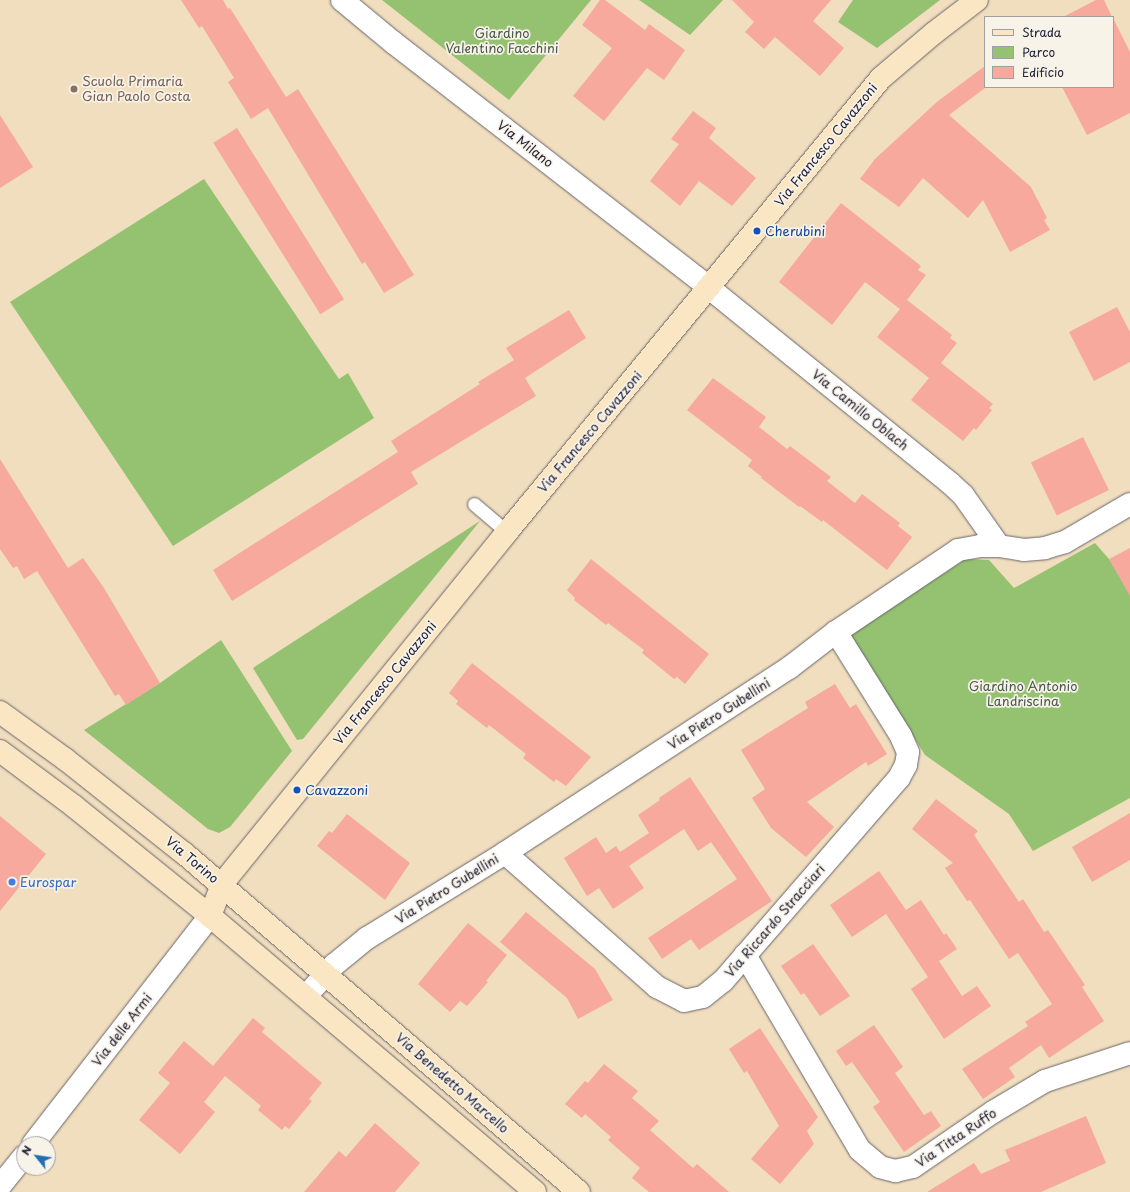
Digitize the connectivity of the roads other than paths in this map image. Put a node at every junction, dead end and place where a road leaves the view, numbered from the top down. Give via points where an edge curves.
1 (342, 0) edge
2 (977, 0) edge
3 (708, 288) junction
4 (474, 504) dead end
5 (1130, 504) edge
6 (507, 532) junction
7 (998, 546) junction
8 (836, 632) junction
9 (0, 712) edge
10 (0, 751) edge
11 (506, 853) junction
12 (222, 884) junction
13 (210, 916) junction
14 (745, 955) junction
15 (324, 974) junction
16 (306, 996) junction
17 (1130, 1053) edge
18 (39, 1136) edge
19 (16, 1166) edge
20 (0, 1186) edge
21 (535, 1192) edge
22 (579, 1192) edge

1 - 3 street, Via Milano
2 - 3 main road, Via Francesco Cavazzoni via 881,78
3 - 6 main road, Via Francesco Cavazzoni
3 - 7 street, Via Camillo Oblach via 950,483 963,495
4 - 6 lane
5 - 7 street, Via Pietro Gubellini via 1065,542 1045,548 1024,550
6 - 12 main road, Via Francesco Cavazzoni
7 - 8 street, Via Pietro Gubellini via 958,550
8 - 11 street, Via Pietro Gubellini via 789,668
8 - 14 street, Via Riccardo Stracciari via 901,736 908,752 906,765 899,778
9 - 12 main road, Via Torino via 65,759
10 - 13 main road
11 - 14 street, Via Riccardo Stracciari via 657,987 684,1001 703,997 723,981
11 - 15 street, Via Pietro Gubellini via 366,938
12 - 13 main road, Via Torino
12 - 15 main road, Via Benedetto Marcello
13 - 16 main road
13 - 18 street, Via delle Armi
14 - 17 street, Via Titta Ruffo via 860,1150 880,1167 887,1169 895,1171 913,1168 993,1112 1045,1081
15 - 16 street
15 - 22 main road, Via Benedetto Marcello
16 - 21 main road
19 - 20 street

